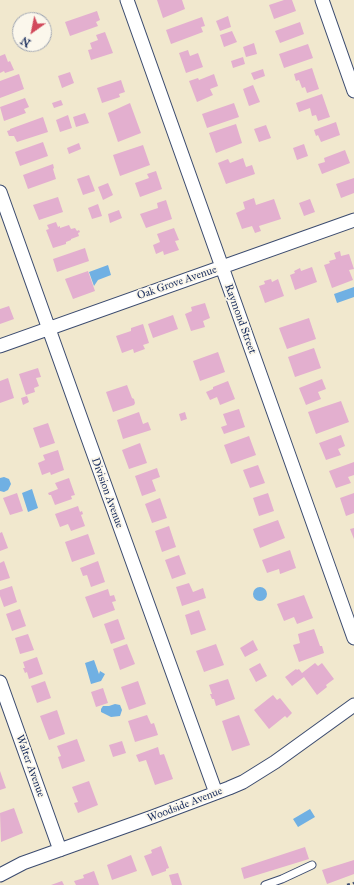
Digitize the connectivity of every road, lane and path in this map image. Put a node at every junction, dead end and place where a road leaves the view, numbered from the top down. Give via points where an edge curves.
1 (126, 0) edge
2 (322, 0) edge
3 (354, 91) edge
4 (0, 192) edge
5 (354, 220) edge
6 (222, 268) junction
7 (48, 329) junction
8 (0, 346) edge
9 (354, 638) edge
10 (0, 682) edge
11 (354, 705) edge
12 (216, 793) junction
13 (60, 850) junction
14 (312, 865) dead end
15 (0, 875) edge
16 (283, 882) edge
17 (354, 883) edge
18 (265, 885) edge
19 (347, 885) edge

1 - 6 street, Raymond Street
2 - 3 street
4 - 7 street, Division Avenue
5 - 6 street, Oak Grove Avenue
6 - 7 street, Oak Grove Avenue
6 - 9 street, Raymond Street
7 - 8 street, Oak Grove Avenue
7 - 12 street, Division Avenue
10 - 13 street, Walter Avenue
11 - 12 street, Woodside Avenue via 275,762 243,782
12 - 13 street, Woodside Avenue
13 - 15 street, Woodside Avenue via 23,863
14 - 16 lane
16 - 18 lane
17 - 19 path

